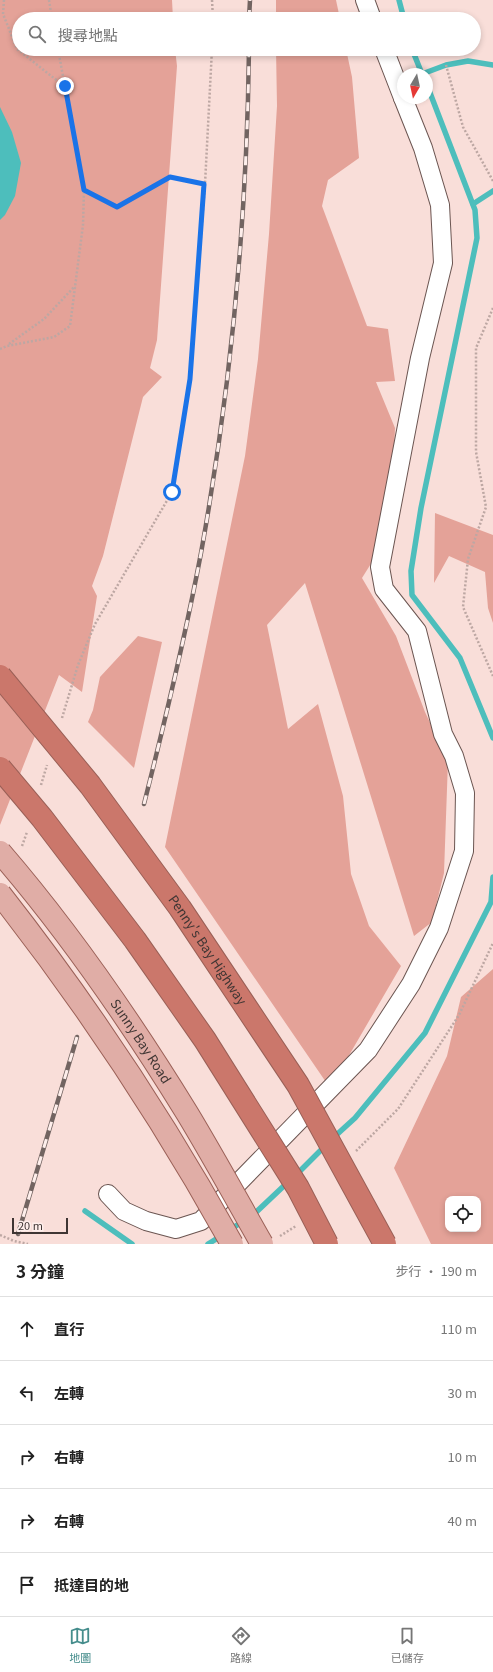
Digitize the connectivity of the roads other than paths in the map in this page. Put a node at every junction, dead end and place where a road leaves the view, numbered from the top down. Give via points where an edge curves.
1 (365, 0) edge
2 (369, 12) edge
3 (387, 56) edge
4 (397, 83) edge
5 (405, 104) edge
6 (0, 676) edge
7 (0, 768) edge
8 (10, 852) edge
9 (0, 894) edge
10 (108, 1194) dead end
11 (232, 1244) edge
12 (262, 1244) edge
13 (327, 1244) edge
14 (385, 1244) edge

1 - 2 lane
3 - 4 lane
5 - 10 lane via 423,148 440,205 443,263 420,358 380,567 384,589 417,631 443,734 454,756 465,794 464,851 439,928 411,984 368,1050 201,1221 176,1229 146,1221 124,1211
6 - 14 highway, Penny's Bay Highway, bridge via 90,785 180,908 298,1085
7 - 13 highway, bridge via 42,818 135,940 205,1040 298,1188
8 - 12 main road, Sunny Bay Road, bridge via 44,906 142,1042
9 - 11 main road, Sunny Bay Road, bridge via 39,944 117,1055 178,1149

